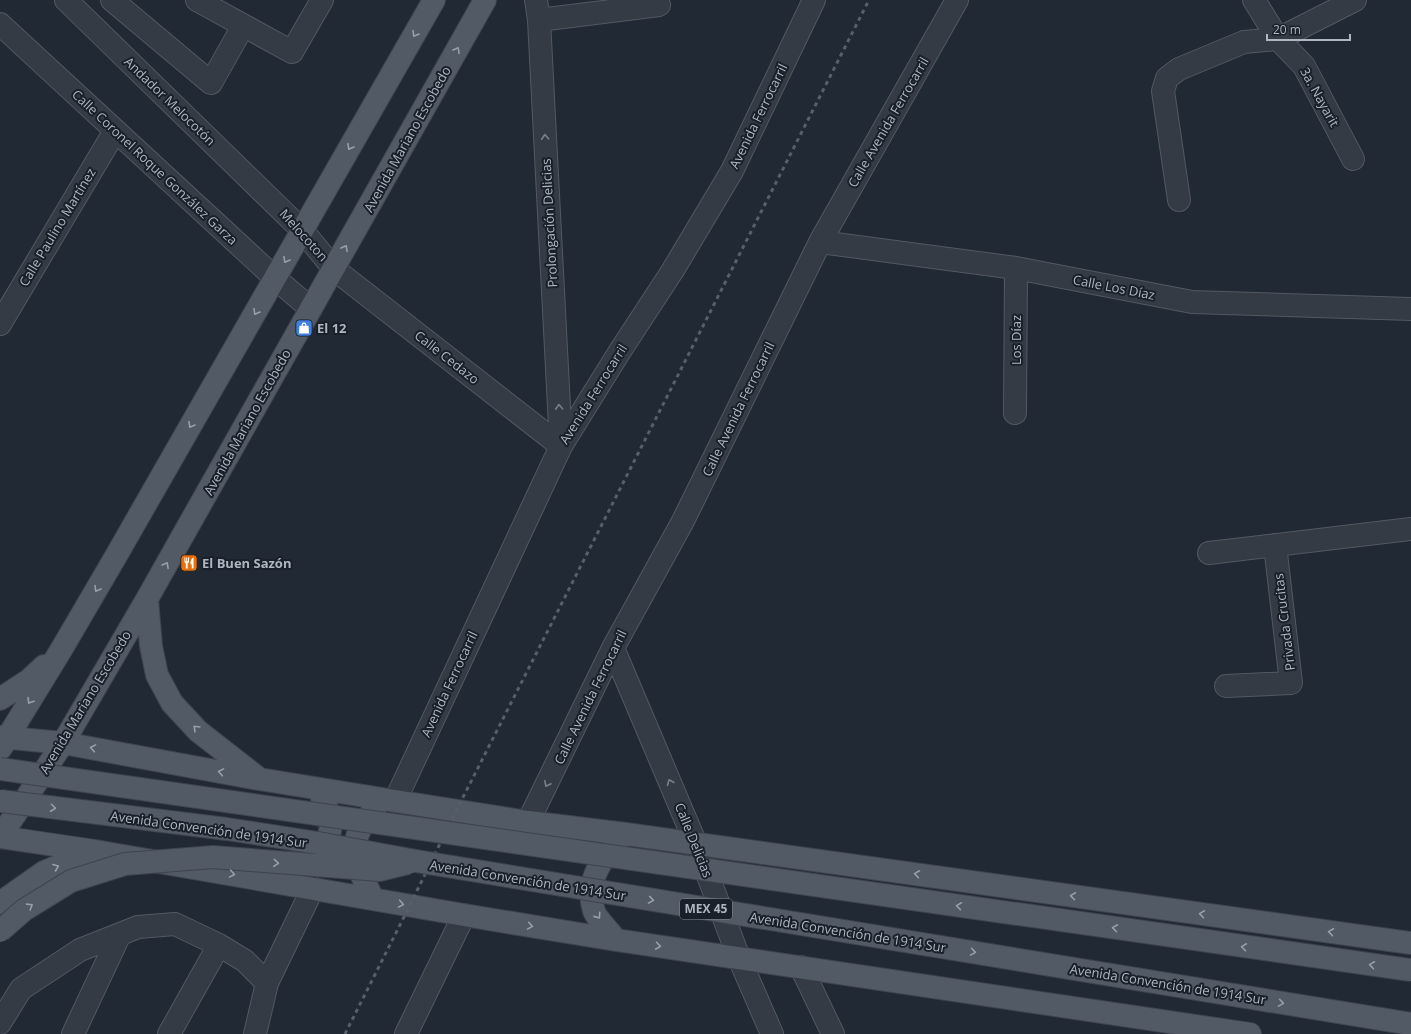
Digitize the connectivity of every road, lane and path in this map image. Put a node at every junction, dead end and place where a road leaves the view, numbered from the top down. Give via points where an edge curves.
1 (66, 0) edge
2 (112, 0) edge
3 (197, 0) edge
4 (322, 0) edge
5 (434, 0) edge
6 (486, 0) edge
7 (814, 0) edge
8 (957, 0) edge
9 (1254, 0) edge
10 (1354, 0) edge
11 (659, 6) dead end
12 (537, 10) edge
13 (0, 24) edge
14 (243, 26) junction
15 (1278, 39) junction
16 (115, 131) junction
17 (1353, 159) dead end
18 (1178, 200) dead end
19 (274, 202) joint
20 (302, 230) junction
21 (820, 242) junction
22 (1016, 268) junction
23 (334, 269) junction
24 (275, 278) junction
25 (311, 309) junction
26 (1411, 309) edge
27 (0, 324) edge
28 (1015, 412) dead end
29 (561, 446) junction
30 (1411, 529) edge
31 (1275, 545) junction
32 (1209, 553) dead end
33 (147, 599) junction
34 (613, 648) junction
35 (62, 650) junction
36 (1226, 686) dead end
37 (0, 699) edge
38 (2, 742) edge
39 (63, 743) junction
40 (0, 769) edge
41 (259, 779) junction
42 (303, 786) junction
43 (388, 800) junction
44 (0, 802) edge
45 (528, 822) junction
46 (626, 834) junction
47 (0, 837) edge
48 (696, 844) junction
49 (96, 851) junction
50 (416, 861) junction
51 (286, 884) junction
52 (313, 888) junction
53 (373, 899) junction
54 (0, 903) edge
55 (464, 915) junction
56 (0, 931) edge
57 (120, 934) junction
58 (616, 940) junction
59 (1411, 943) edge
60 (219, 945) junction
61 (740, 958) junction
62 (801, 967) junction
63 (1411, 970) edge
64 (267, 983) junction
65 (0, 1023) edge
66 (1411, 1024) edge
67 (73, 1034) edge
68 (169, 1034) edge
69 (255, 1034) edge
70 (406, 1034) edge
71 (772, 1034) edge
72 (833, 1034) edge
73 (1250, 1034) edge

1 - 19 street, Andador Melocotón
2 - 14 street via 211,83
3 - 14 street
4 - 14 street via 292,52
5 -> 20 main road
23 -> 6 main road, Avenida Mariano Escobedo
7 - 29 street, Avenida Ferrocarril via 732,171
8 - 21 street, Calle Avenida Ferrocarril
9 - 15 street, 3a. Nayarit
10 - 15 street
11 - 12 street
29 -> 12 street, Prolongación Delicias
13 - 16 street, Calle Coronel Roque González Garza
15 - 17 street, 3a. Nayarit via 1304,66
15 - 18 street via 1244,42 1179,69 1167,78 1163,91
16 - 24 street, Calle Coronel Roque González Garza
16 - 27 street, Calle Paulino Martínez
19 - 20 street, Melocoton
20 - 23 street, Melocoton
20 -> 24 main road
21 - 22 street, Calle Los Díaz
21 - 34 street, Calle Avenida Ferrocarril via 683,521
22 - 26 street, Calle Los Díaz via 1192,302
22 - 28 street, Los Díaz
23 - 25 main road, Avenida Mariano Escobedo
23 - 29 street, Calle Cedazo
24 - 25 street, Calle Coronel Roque González Garza
24 -> 35 main road
33 -> 25 main road, Avenida Mariano Escobedo
29 - 43 street, Avenida Ferrocarril
30 - 31 street
31 - 32 street
31 - 36 street, Privada Crucitas via 1291,683
33 - 39 main road, Avenida Mariano Escobedo
41 -> 33 main road via 198,731 172,703 158,675 151,646
34 -> 45 street, Calle Avenida Ferrocarril
48 -> 34 street, Calle Delicias
35 - 37 main road via 29,680
35 -> 38 main road
38 - 39 main road
41 -> 39 main road
39 - 47 main road, Avenida Mariano Escobedo
63 -> 40 main road, bridge
41 - 42 main road
42 - 43 main road
42 - 51 main road via 322,799 330,813 330,829 327,842 308,869
43 - 45 main road
43 - 53 main road via 359,832 354,845 359,869
44 -> 50 main road, Avenida Convención de 1914 Sur / MEX 45, bridge via 227,829
45 - 46 main road
46 - 48 main road
46 -> 58 main road via 606,854 594,877 591,893 594,912
47 - 49 main road
59 -> 48 main road
48 - 61 street, Calle Delicias
49 -> 51 main road
54 -> 49 main road via 44,872
56 -> 50 main road, bridge via 24,910 71,881 126,864 213,857 379,870
50 -> 66 main road, Avenida Convención de 1914 Sur / MEX 45, bridge
51 - 52 main road
52 - 53 main road
52 - 64 street
53 -> 55 main road
55 -> 58 main road
55 - 70 street
57 - 60 street via 138,927 175,924
57 - 65 street via 80,950 21,989
57 - 67 street
58 -> 61 main road
60 - 64 street via 245,961
60 - 68 street
61 - 62 main road
61 - 71 street, Calle Delicias
62 - 72 street
62 - 73 main road
64 - 69 street

